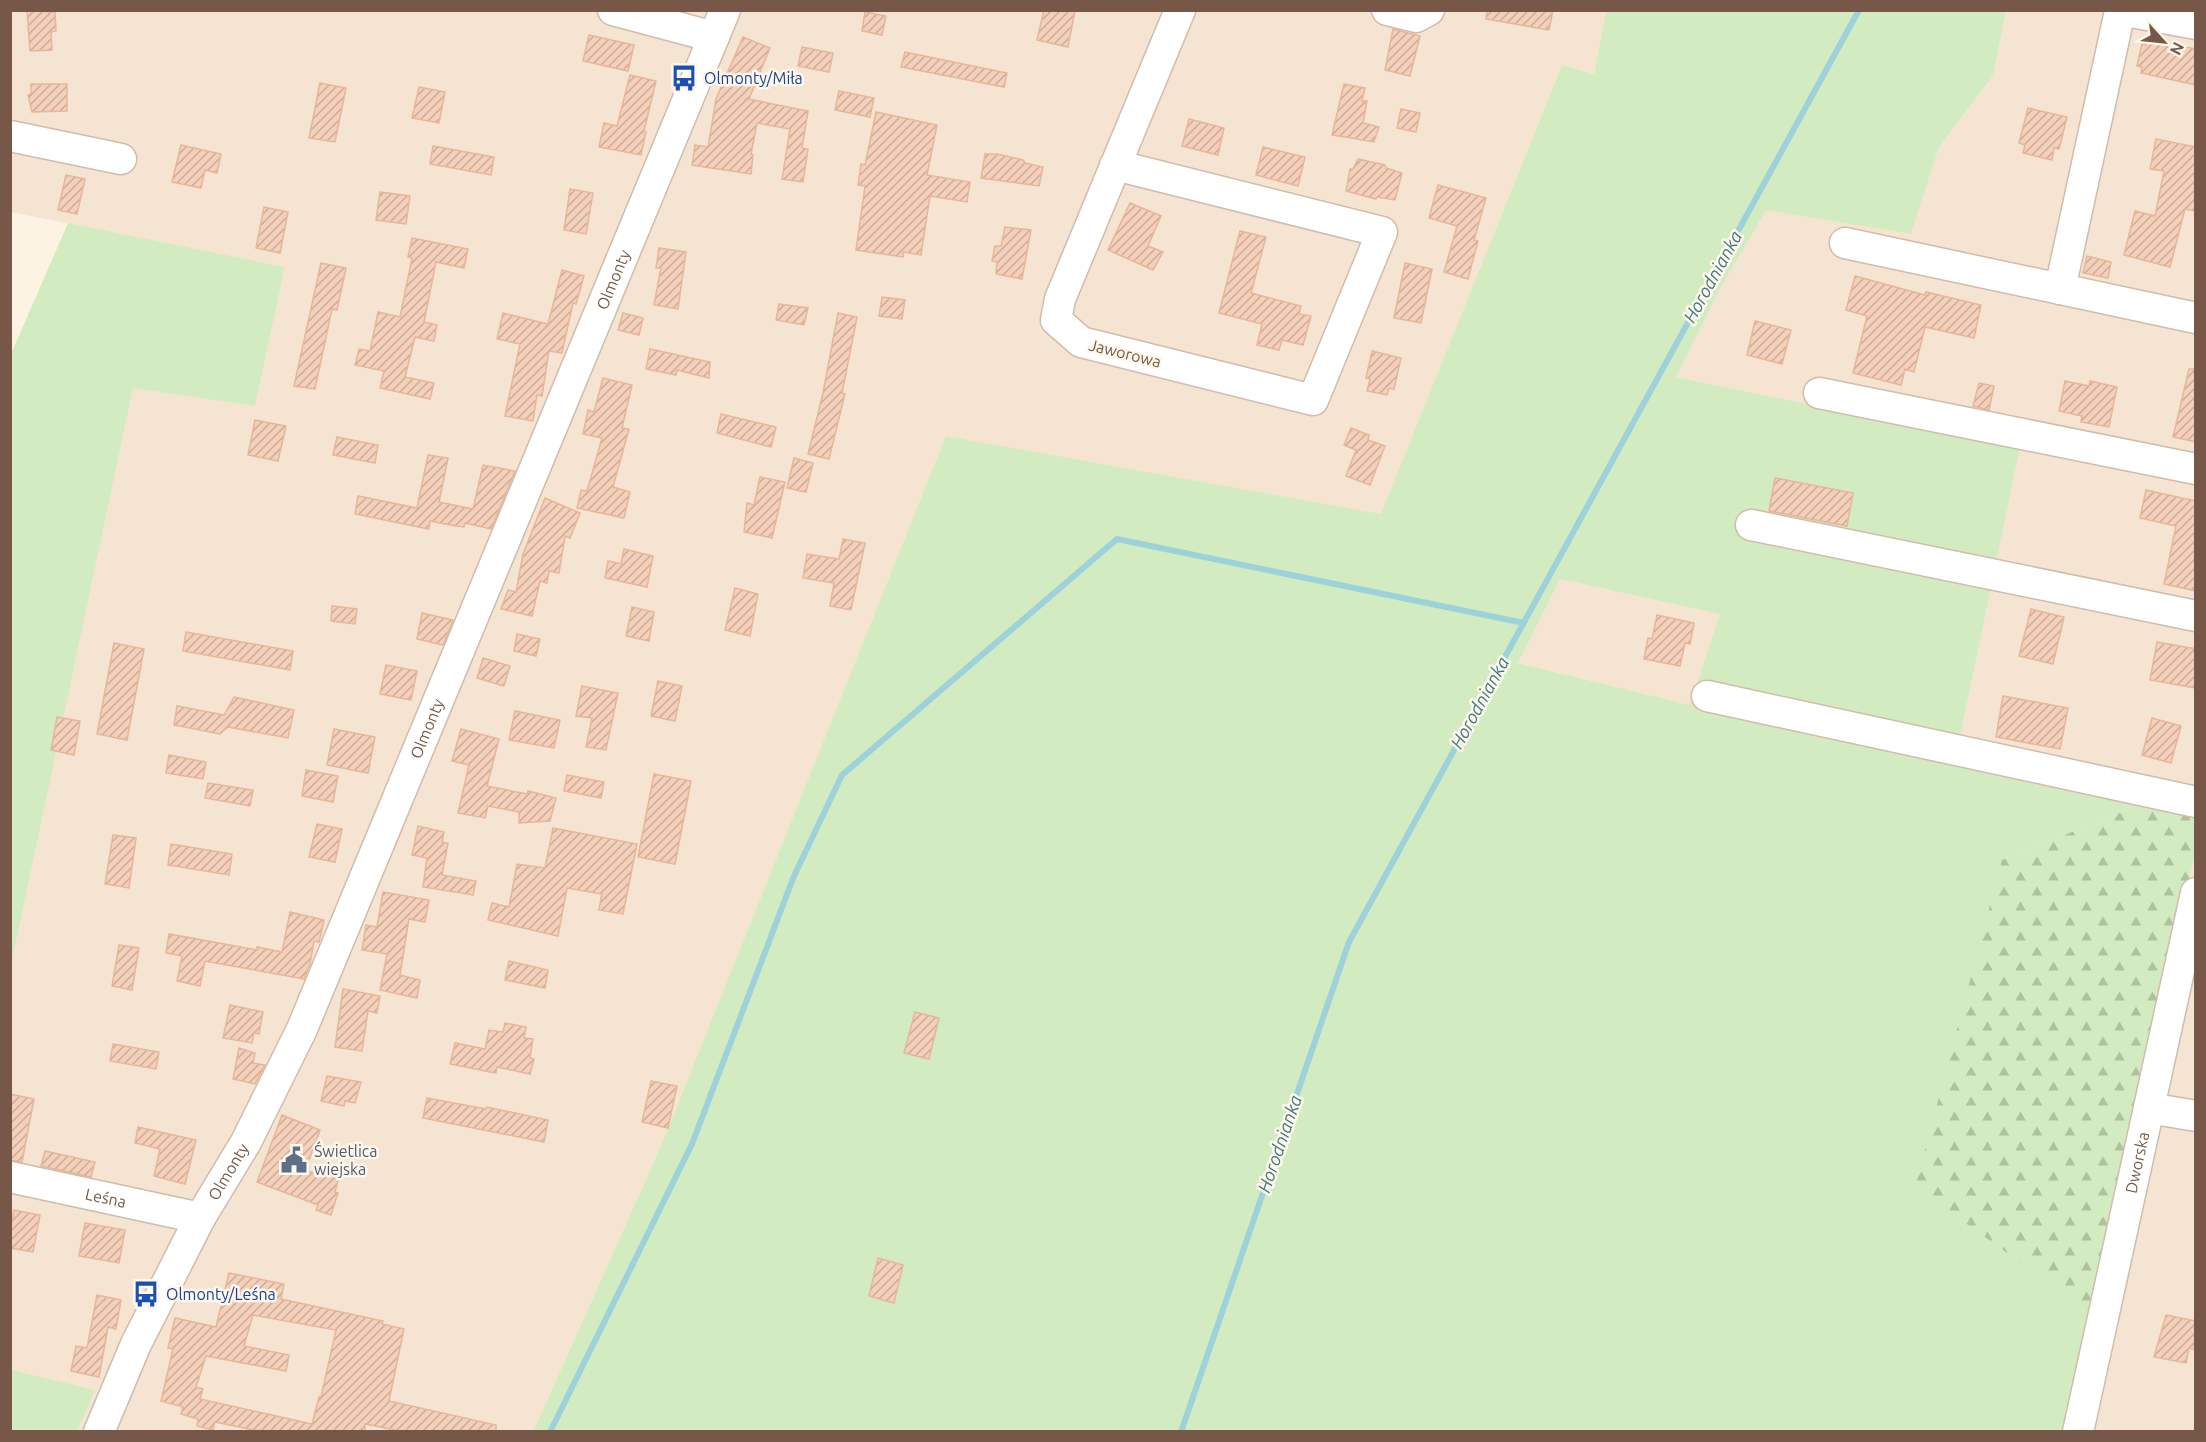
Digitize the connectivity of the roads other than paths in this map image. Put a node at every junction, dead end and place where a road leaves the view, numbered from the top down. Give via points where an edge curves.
1 (613, 10) edge
2 (1180, 10) edge
3 (1387, 10) edge
4 (1429, 10) edge
5 (2120, 11) edge
6 (719, 24) edge
7 (2196, 24) edge
8 (10, 136) edge
9 (121, 159) dead end
10 (1115, 165) junction
11 (1845, 243) dead end
12 (2060, 289) junction
13 (2196, 318) edge
14 (1819, 393) dead end
15 (2196, 469) edge
16 (1751, 525) dead end
17 (2196, 616) edge
18 (1707, 696) dead end
19 (2196, 802) edge
20 (2196, 893) edge
21 (2149, 1108) junction
22 (2196, 1116) edge
23 (10, 1178) edge
24 (200, 1218) junction
25 (99, 1431) edge
26 (2078, 1431) edge

1 - 6 street
2 - 10 street, Jaworowa
3 - 4 street via 1416,17
5 - 7 street
5 - 12 street
6 - 24 street, Olmonty via 302,1029 246,1142
8 - 9 street
10 - 10 street, Jaworowa via 1060,299 1056,320 1081,342 1313,400 1382,232
11 - 12 street
12 - 13 street
14 - 15 street
16 - 17 street
18 - 19 street
20 - 21 street, Dworska
21 - 22 street
21 - 26 street, Dworska
23 - 24 street, Leśna
24 - 25 street, Olmonty via 136,1344

